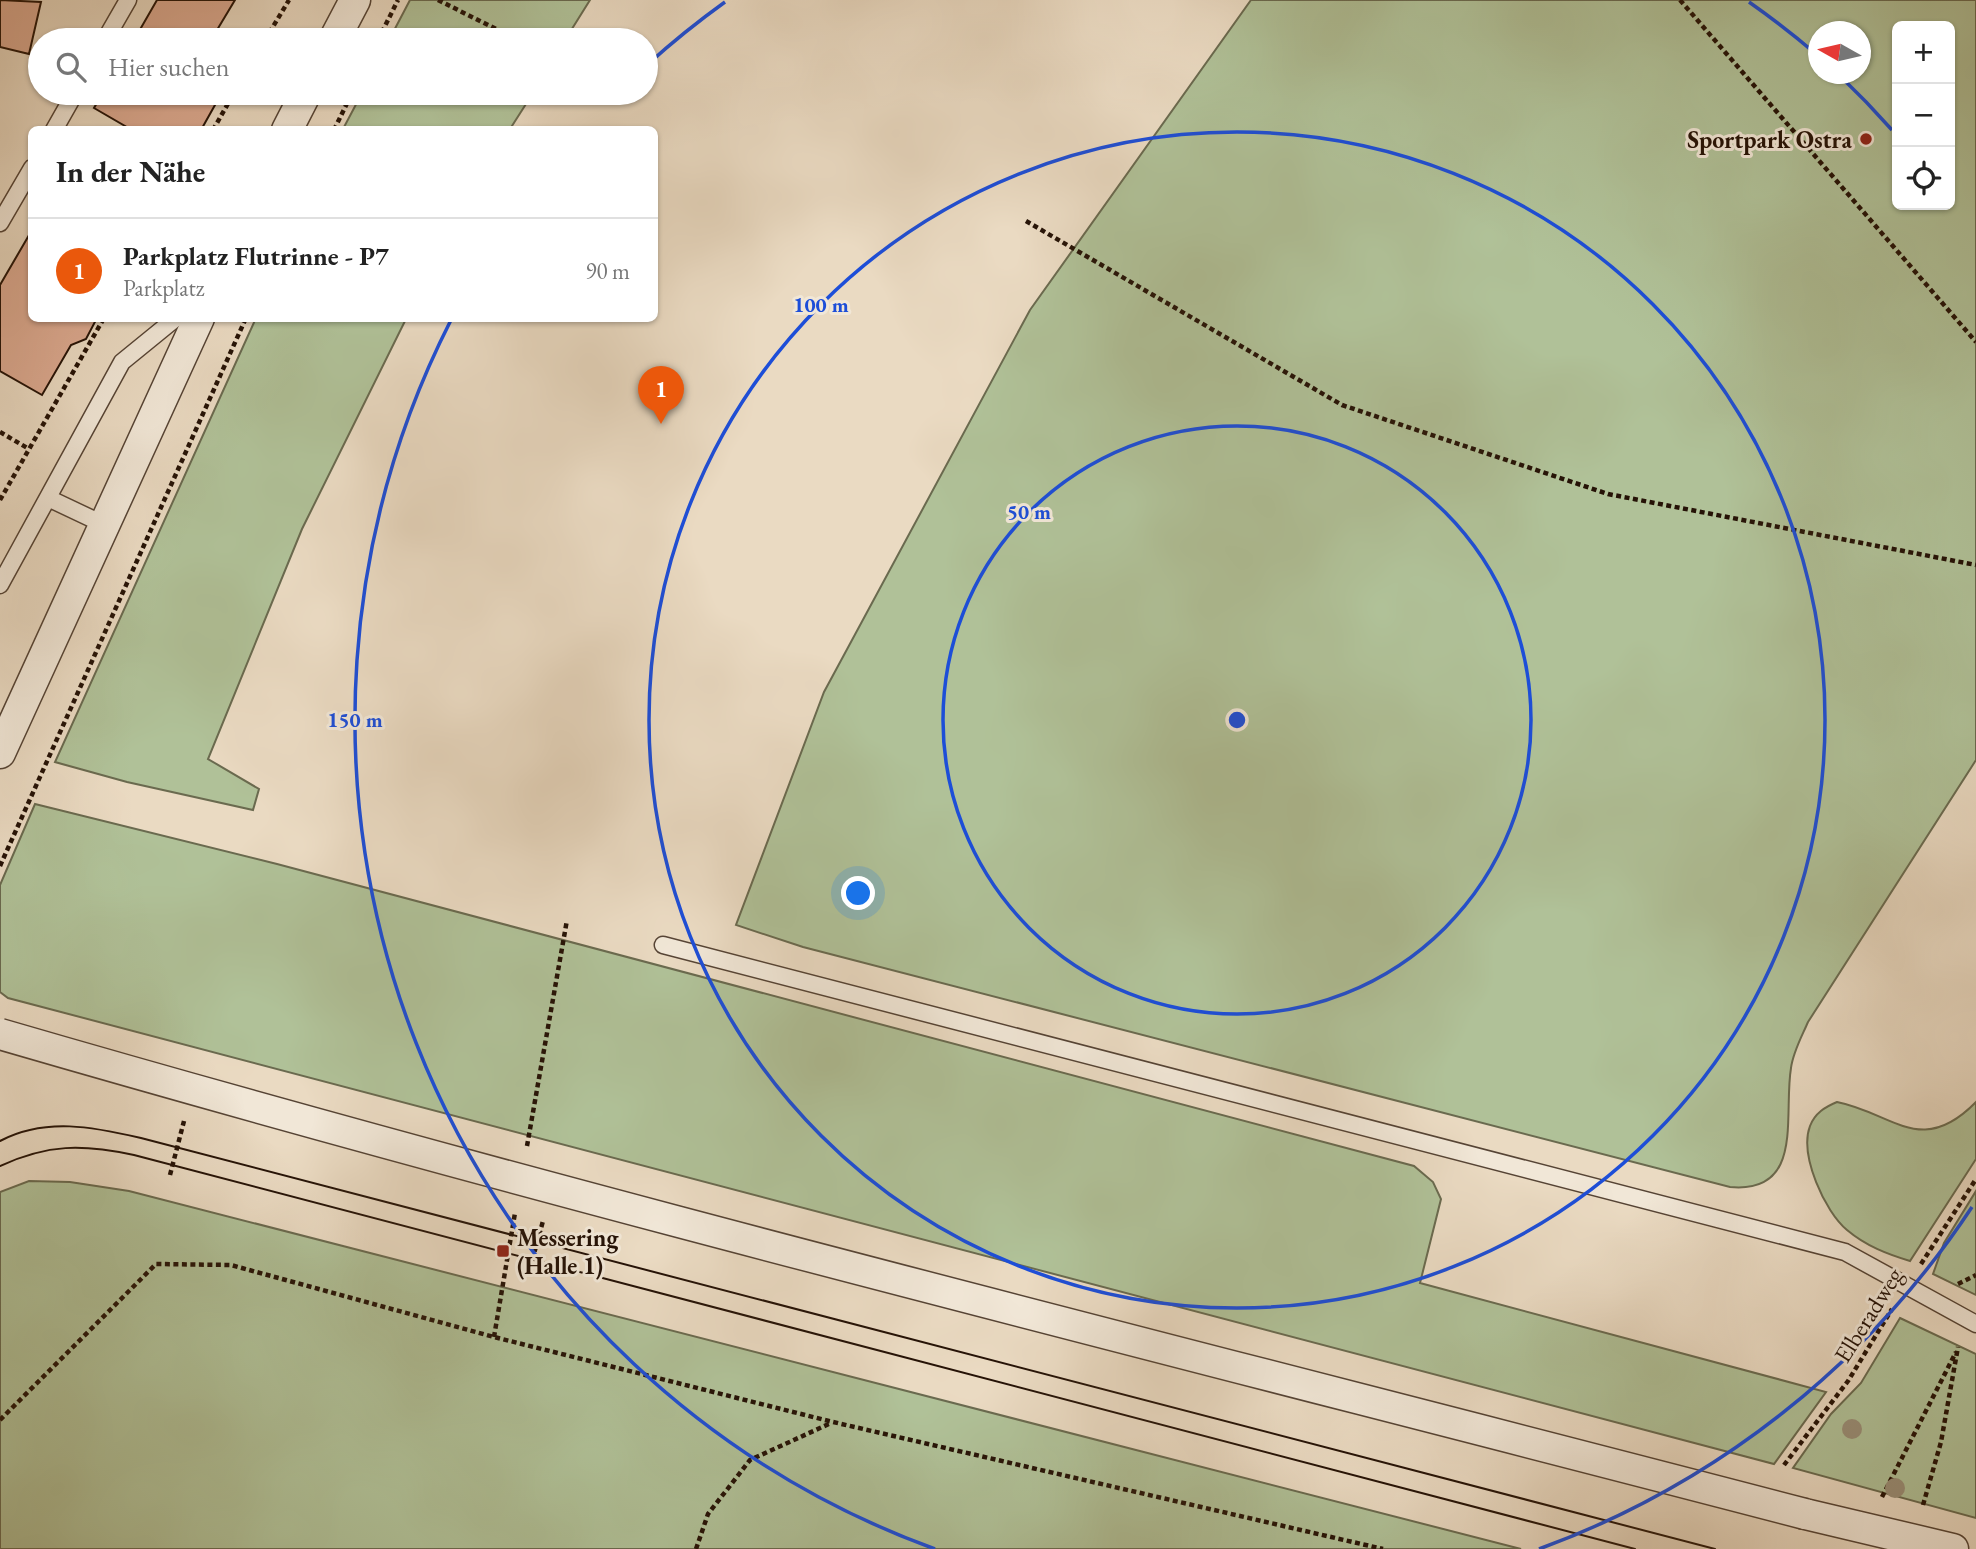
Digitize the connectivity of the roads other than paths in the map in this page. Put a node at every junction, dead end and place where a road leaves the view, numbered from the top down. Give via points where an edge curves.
1 (128, 0) edge
2 (355, 0) edge
3 (112, 28) edge
4 (340, 28) edge
5 (68, 105) edge
6 (300, 105) edge
7 (56, 126) edge
8 (289, 126) edge
9 (28, 175) edge
10 (0, 223) edge
11 (171, 322) edge
12 (197, 322) edge
13 (48, 498) junction
14 (105, 525) junction
15 (0, 585) edge
16 (0, 753) edge
17 (663, 945) dead end
18 (0, 1034) edge
19 (1971, 1321) edge
20 (1953, 1549) edge

1 - 3 lane
2 - 4 street
5 - 7 lane
6 - 8 street
9 - 10 lane
11 - 13 lane via 122,362
12 - 14 street
13 - 14 lane
13 - 15 lane
14 - 16 street
17 - 19 lane via 1845,1252
18 - 20 street, bridge via 552,1187

